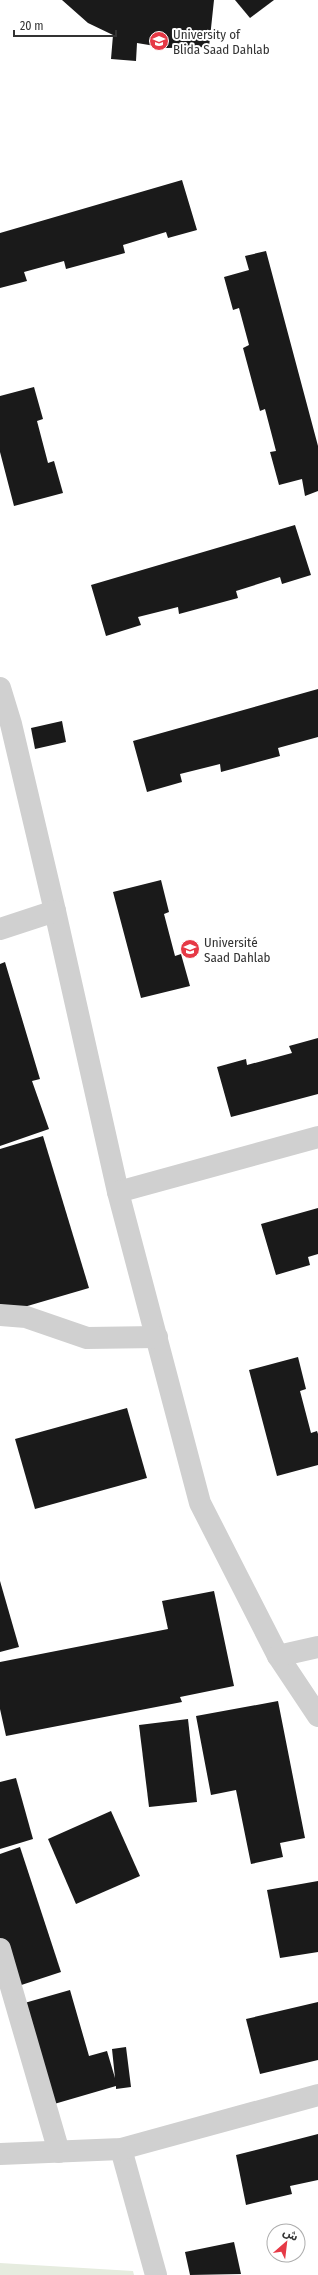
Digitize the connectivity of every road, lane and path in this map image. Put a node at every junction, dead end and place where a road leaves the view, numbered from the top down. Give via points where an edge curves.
1 (0, 688) edge
2 (55, 911) junction
3 (0, 928) edge
4 (318, 1137) edge
5 (118, 1192) junction
6 (0, 1315) edge
7 (156, 1337) junction
8 (318, 1646) edge
9 (278, 1656) junction
10 (318, 1716) edge
11 (0, 1949) edge
12 (318, 2095) edge
13 (121, 2149) junction
14 (59, 2152) junction
15 (0, 2154) edge
16 (156, 2275) edge

1 - 2 street via 11,724
2 - 3 street
2 - 5 street
4 - 5 street
5 - 7 street
6 - 7 street via 26,1317 87,1338
7 - 9 street via 200,1503
8 - 9 street
9 - 10 street
11 - 14 street
12 - 13 street
13 - 14 street
13 - 16 street
14 - 15 street

